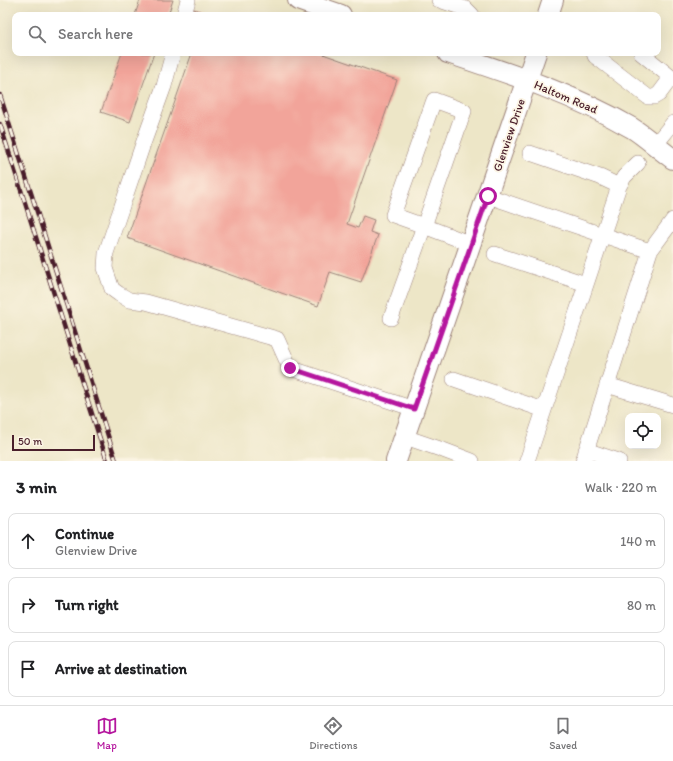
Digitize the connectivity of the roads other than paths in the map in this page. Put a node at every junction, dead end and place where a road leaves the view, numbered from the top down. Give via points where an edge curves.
1 (188, 0) edge
2 (439, 0) edge
3 (553, 0) edge
4 (302, 1) edge
5 (185, 12) edge
6 (333, 12) edge
7 (469, 12) edge
8 (549, 12) edge
9 (172, 56) edge
10 (463, 56) edge
11 (535, 56) edge
12 (595, 56) edge
13 (645, 56) edge
14 (671, 77) edge
15 (527, 81) junction
16 (673, 123) edge
17 (655, 145) junction
18 (530, 153) dead end
19 (673, 159) edge
20 (638, 163) dead end
21 (618, 186) junction
22 (488, 196) junction
23 (673, 220) edge
24 (424, 226) junction
25 (602, 235) junction
26 (471, 244) junction
27 (650, 251) junction
28 (496, 254) dead end
29 (586, 284) junction
30 (391, 318) dead end
31 (454, 379) dead end
32 (607, 385) junction
33 (673, 406) edge
34 (414, 409) junction
35 (544, 410) junction
36 (405, 437) junction
37 (585, 456) edge
38 (396, 461) edge
39 (472, 461) edge
40 (527, 461) edge
41 (619, 461) edge

1 - 5 street
2 - 7 street
3 - 8 main road
4 - 6 main road
9 - 34 street via 106,253 105,268 112,288 129,300 146,302 277,339 290,368
10 - 15 main road, Haltom Road
11 - 15 main road, Glenview Drive
12 - 14 street via 648,97 659,94
13 - 14 street
15 - 17 main road, Haltom Road via 589,106 633,129
15 - 22 main road, Glenview Drive
16 - 17 street
17 - 19 main road, Haltom Road
18 - 21 street via 600,177
20 - 21 street
21 - 25 street
22 - 25 street
22 - 26 main road, Glenview Drive
23 - 27 street
24 - 24 street via 464,111 434,100 393,215
24 - 26 street
24 - 30 street
25 - 27 street
25 - 29 street
26 - 34 main road, Glenview Drive
27 - 32 street
28 - 29 street
29 - 35 street
31 - 35 street
32 - 33 street
32 - 37 street
34 - 36 main road, Glenview Drive
35 - 40 street
36 - 38 main road, Glenview Drive
36 - 39 street
37 - 41 street

